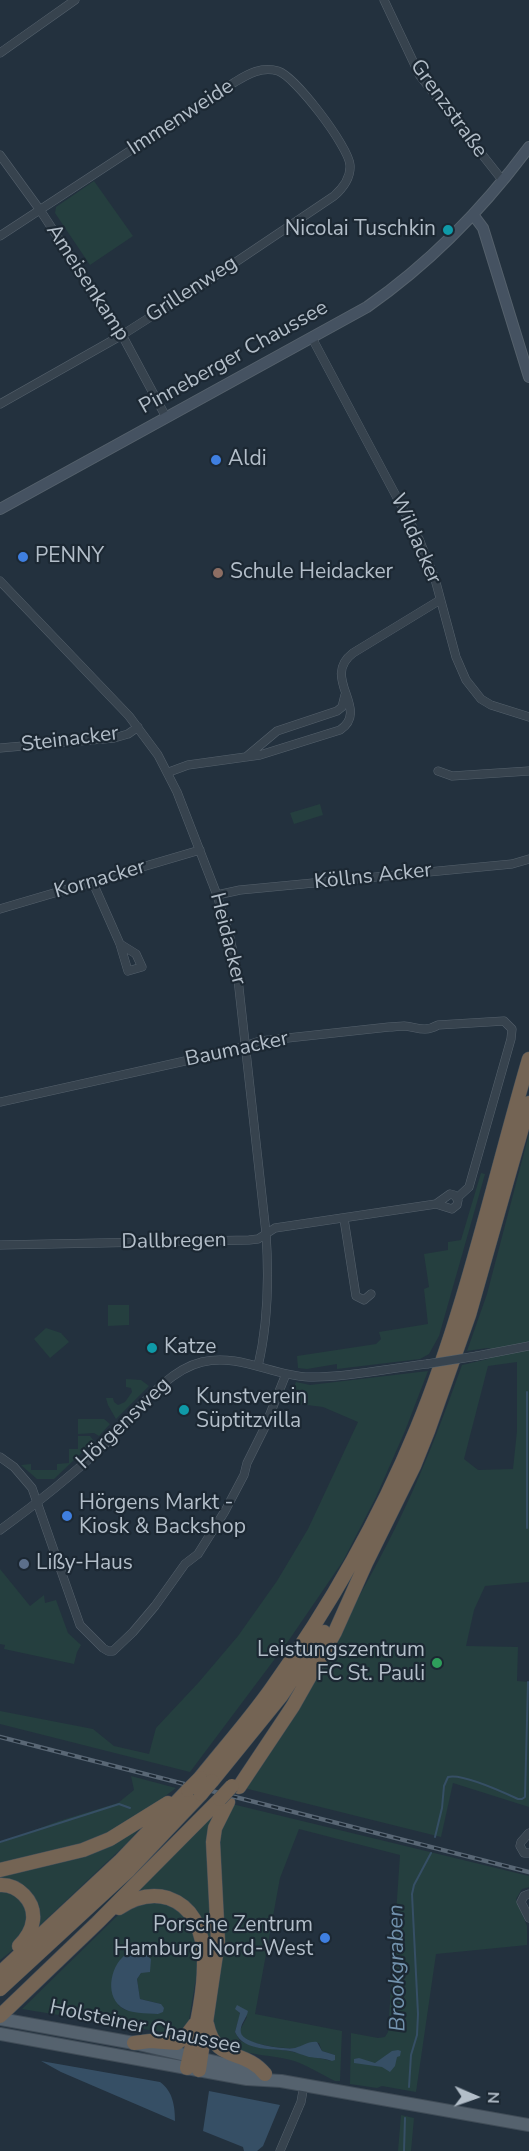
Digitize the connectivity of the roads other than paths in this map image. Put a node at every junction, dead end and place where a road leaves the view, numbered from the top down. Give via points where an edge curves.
1 (75, 0) edge
2 (384, 0) edge
3 (0, 53) edge
4 (529, 147) edge
5 (346, 149) joint
6 (0, 155) edge
7 (503, 181) junction
8 (40, 210) junction
9 (472, 217) junction
10 (0, 236) edge
11 (122, 335) junction
12 (312, 339) junction
13 (529, 377) edge
14 (0, 404) edge
15 (166, 417) junction
16 (0, 509) edge
17 (0, 581) edge
18 (440, 600) junction
19 (345, 694) junction
20 (529, 717) edge
21 (138, 727) junction
22 (0, 748) edge
23 (246, 757) junction
24 (438, 771) dead end
25 (529, 771) edge
26 (168, 772) junction
27 (200, 850) junction
28 (529, 859) edge
29 (93, 883) junction
30 (217, 895) junction
31 (0, 909) edge
32 (120, 945) dead end
33 (247, 1045) junction
34 (529, 1059) edge
35 (0, 1102) edge
36 (529, 1103) edge
37 (457, 1198) junction
38 (436, 1204) junction
39 (344, 1219) junction
40 (266, 1233) junction
41 (0, 1245) edge
42 (371, 1294) dead end
43 (529, 1346) edge
44 (258, 1366) junction
45 (286, 1374) junction
46 (0, 1456) edge
47 (38, 1503) junction
48 (0, 1530) edge
49 (366, 1563) junction
50 (206, 1779) junction
51 (194, 1792) junction
52 (224, 1801) junction
53 (529, 1833) edge
54 (529, 1853) edge
55 (0, 1870) edge
56 (0, 1885) edge
57 (529, 1894) edge
58 (529, 1918) edge
59 (98, 1922) junction
60 (0, 1971) edge
61 (0, 1989) edge
62 (0, 2017) edge
63 (201, 2021) junction
64 (0, 2034) edge
65 (134, 2043) junction
66 (194, 2063) junction
67 (265, 2074) junction
68 (280, 2081) junction
69 (304, 2085) junction
70 (529, 2125) edge
71 (280, 2151) edge

1 - 3 street
2 - 7 street, Grenzstraße via 420,76
4 - 7 main road, Pinneberger Chaussee
5 - 8 street, Immenweide via 290,78 272,70 257,71 234,82
5 - 11 street, Grillenweg via 349,175 334,196
6 - 8 street, Ameisenkamp
7 - 9 main road, Pinneberger Chaussee
8 - 10 street, Immenweide
8 - 11 street, Ameisenkamp
9 - 12 main road, Pinneberger Chaussee via 392,289
9 - 13 main road via 483,228
11 - 14 street, Grillenweg
11 - 15 street, Ameisenkamp
12 - 15 main road, Pinneberger Chaussee
12 - 18 street, Wildacker via 418,539
15 - 16 main road, Pinneberger Chaussee
17 - 21 street, Heidacker
18 - 19 street via 347,658 340,674
18 - 20 street, Wildacker via 458,663 473,690 491,705
19 - 23 street via 337,711 277,731
19 - 23 street via 350,715 340,730
21 - 22 street, Steinacker via 114,738
21 - 26 street, Heidacker
23 - 26 street via 188,765
24 - 25 street via 452,776
26 - 27 street, Heidacker
27 - 29 street, Kornacker
27 - 30 street, Heidacker
28 - 30 street, Köllns Acker via 512,864
29 - 31 street, Kornacker
29 - 32 street
30 - 33 street, Heidacker via 237,970
33 - 35 street, Baumacker
33 - 37 street, Baumacker via 406,1026 415,1030 504,1020 512,1029 512,1039 469,1187
33 - 40 street, Heidacker
34 - 50 highway via 448,1341 418,1426 385,1501 303,1643
36 - 49 highway via 451,1370 414,1466
37 - 38 street, Dallbregen via 448,1194
37 - 38 street, Dallbregen via 452,1209
38 - 39 street, Dallbregen
39 - 40 street, Dallbregen via 275,1228
39 - 42 street via 356,1296 364,1300
40 - 41 street, Dallbregen via 249,1240
40 - 44 street, Heidacker via 266,1312
43 - 45 street, Hörgensweg, bridge via 326,1376
44 - 45 street, Hörgensweg
44 - 47 street, Hörgensweg via 216,1360 182,1370
45 - 47 street via 225,1511 198,1554 185,1564 155,1606 115,1650 103,1648 80,1625
46 - 47 street via 28,1482
47 - 48 street, Hörgensweg
49 - 50 highway via 281,1696
49 - 52 highway, bridge via 335,1632 293,1706
50 - 51 highway, bridge
51 - 55 highway via 83,1850
51 - 60 highway
51 - 61 highway via 129,1870
52 - 59 highway
52 - 63 highway via 213,1842 218,1941
53 - 54 street via 520,1846 524,1853
56 - 60 highway via 22,1893 32,1905 34,1919 25,1940
57 - 58 street via 521,1902
59 - 62 highway
59 - 63 highway via 144,1896 163,1897 188,1911 195,1918 203,1942
62 - 65 main road, Holsteiner Chaussee
63 - 65 highway via 177,2043
63 - 66 highway
63 - 67 highway via 220,2049 249,2060
64 - 66 main road, Holsteiner Chaussee
65 - 66 main road, Holsteiner Chaussee
66 - 67 main road, Holsteiner Chaussee
66 - 68 main road, Holsteiner Chaussee via 247,2079
67 - 68 main road, Holsteiner Chaussee
68 - 69 main road, Holsteiner Chaussee
69 - 70 main road, Holsteiner Chaussee
69 - 71 street

